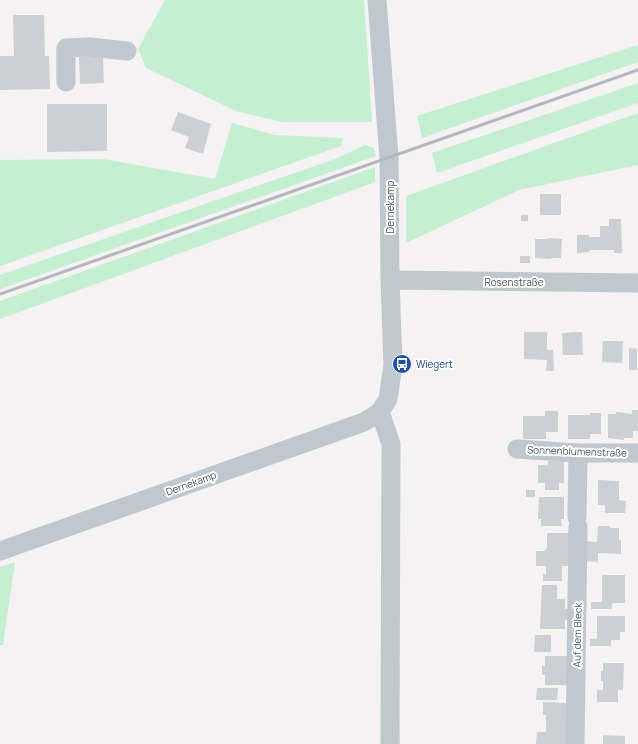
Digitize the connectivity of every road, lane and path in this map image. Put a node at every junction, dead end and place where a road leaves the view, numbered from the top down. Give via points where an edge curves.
1 (381, 0) edge
2 (127, 51) dead end
3 (66, 82) dead end
4 (390, 280) junction
5 (638, 283) edge
6 (380, 412) junction
7 (517, 449) dead end
8 (578, 453) junction
9 (638, 453) edge
10 (0, 551) edge
11 (390, 744) edge
12 (575, 744) edge

1 - 4 street, Dernekamp via 389,158
2 - 3 street via 89,47 66,48
4 - 5 street, Rosenstraße
4 - 6 street, Dernekamp via 393,365 388,399
6 - 10 street, Dernekamp via 364,422
6 - 11 street via 391,444
7 - 8 street, Sonnenblumenstraße
8 - 9 street, Sonnenblumenstraße
8 - 12 street, Auf dem Bleck

